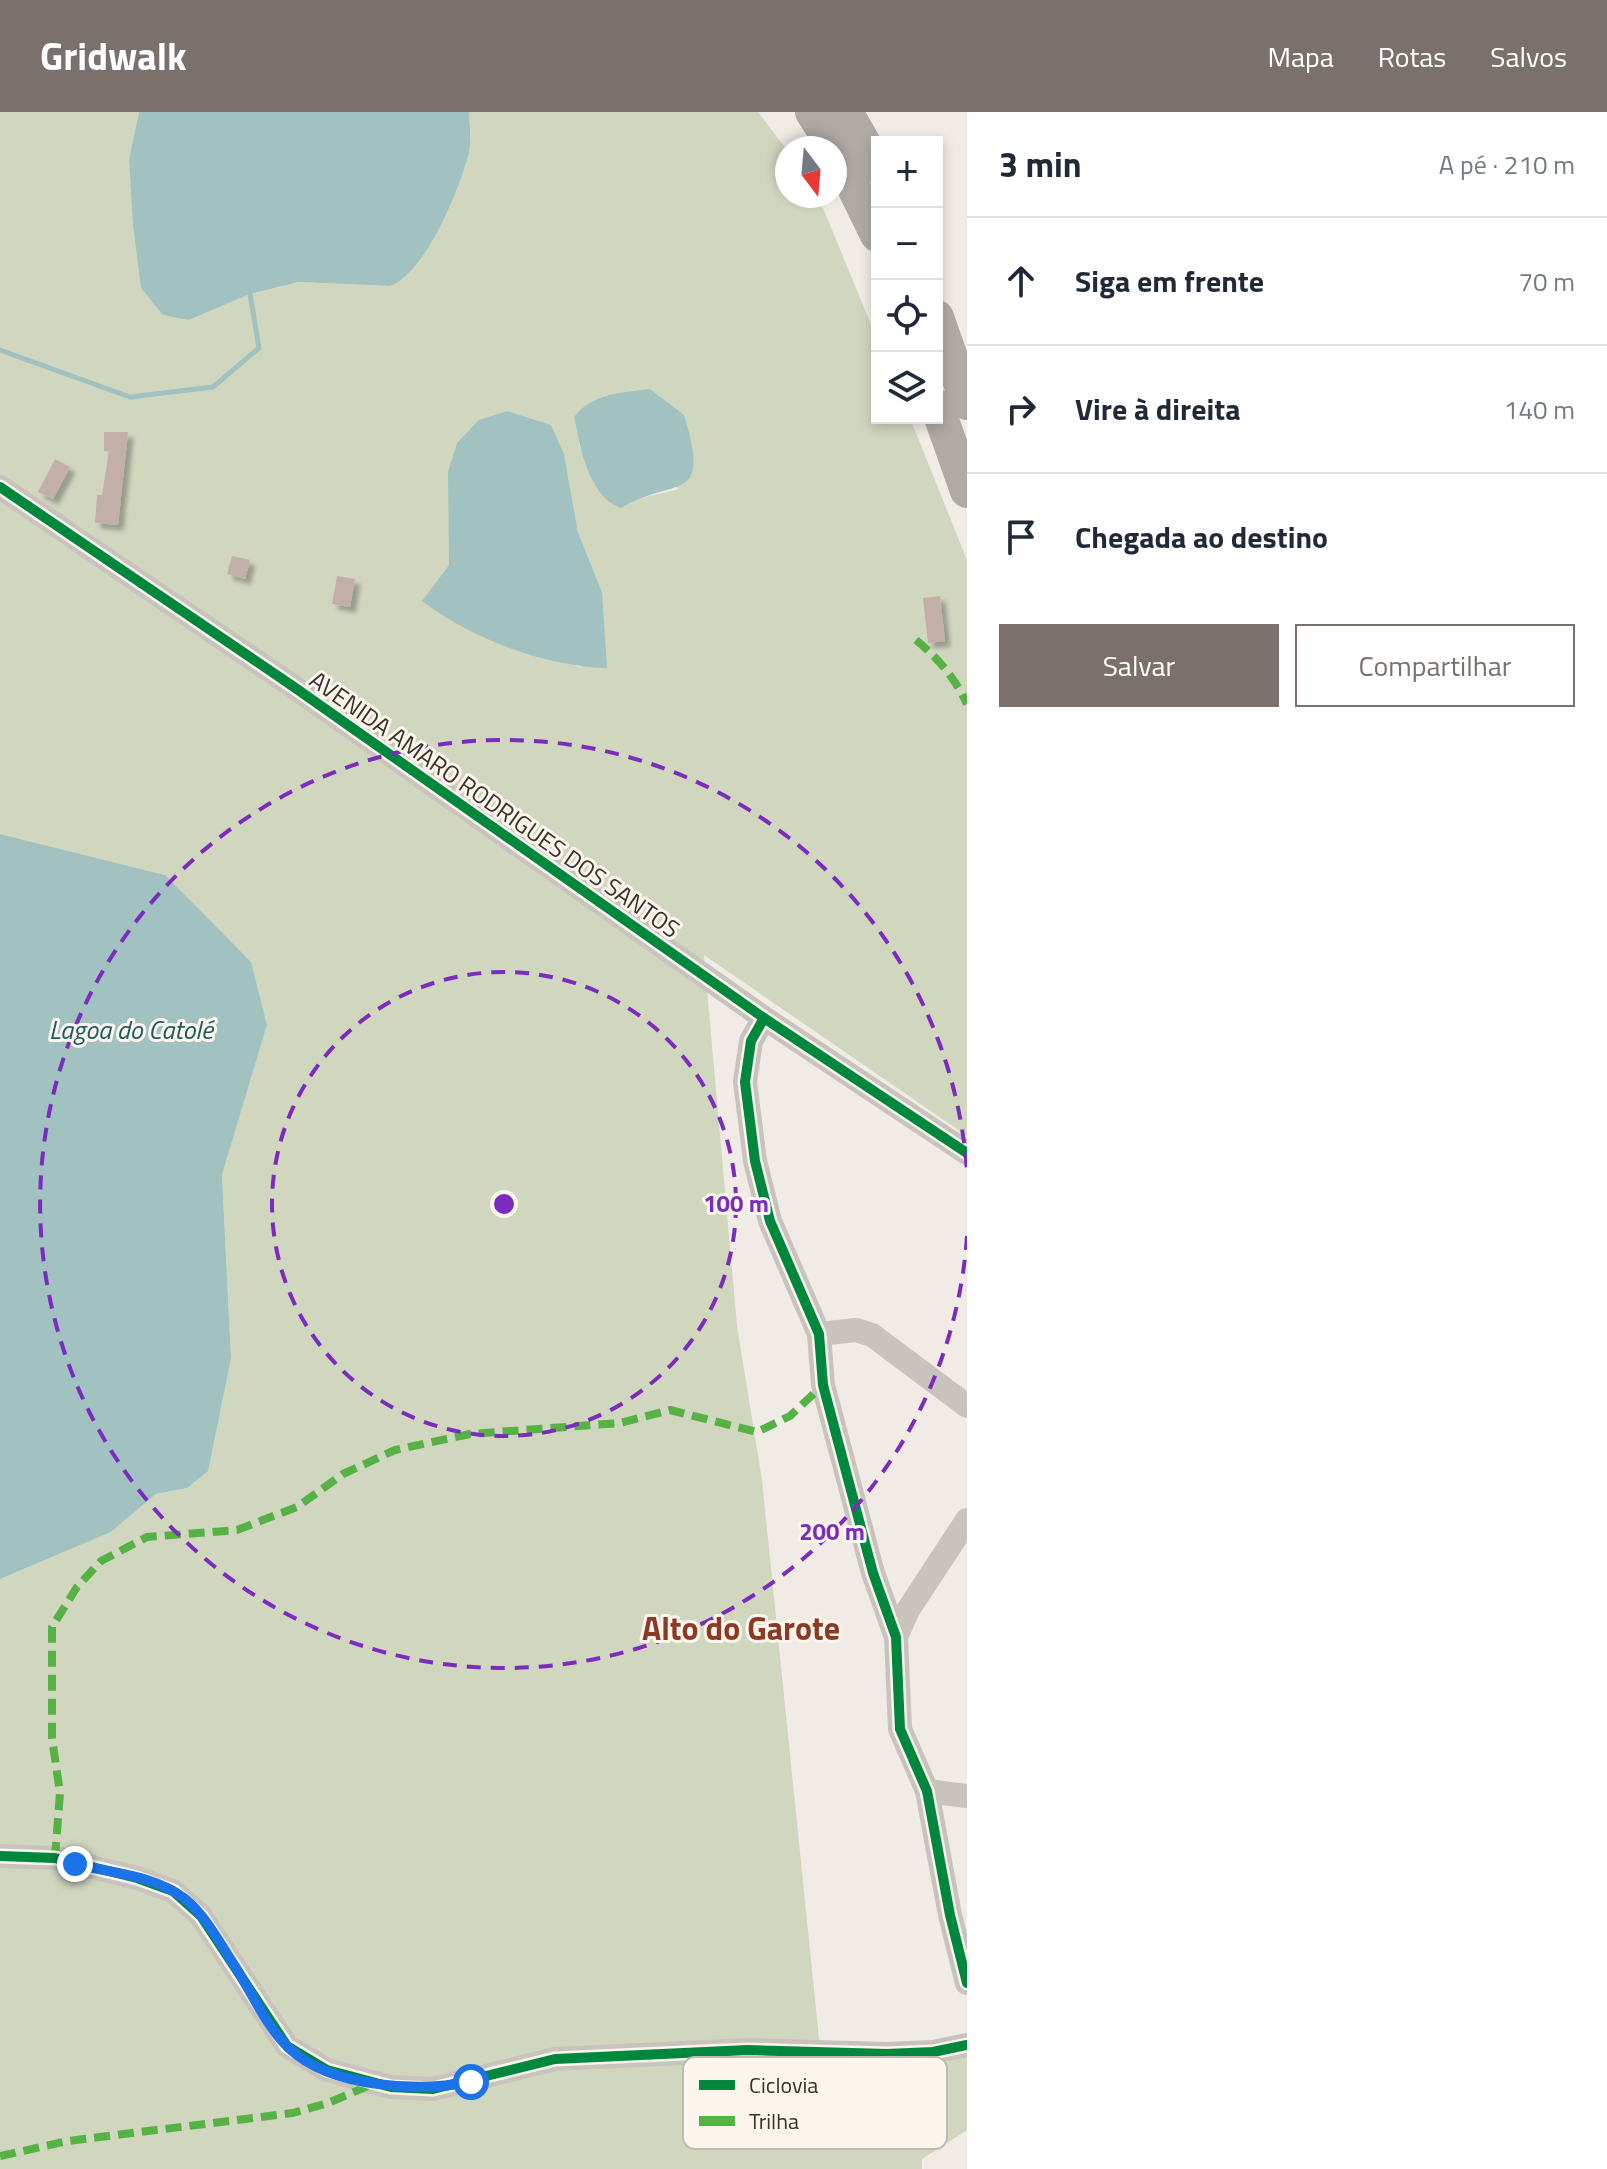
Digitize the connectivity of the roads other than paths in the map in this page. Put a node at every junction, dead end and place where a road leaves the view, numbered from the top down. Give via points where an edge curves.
1 (812, 112) edge
2 (846, 112) edge
3 (827, 136) edge
4 (871, 156) edge
5 (847, 173) edge
6 (871, 223) edge
7 (943, 338) edge
8 (958, 392) edge
9 (0, 487) edge
10 (967, 491) edge
11 (764, 1018) junction
12 (967, 1153) edge
13 (819, 1334) junction
14 (967, 1406) edge
15 (967, 1520) edge
16 (896, 1637) junction
17 (927, 1791) junction
18 (967, 1796) edge
19 (0, 1856) edge
20 (958, 1921) edge
21 (967, 1983) edge
22 (967, 2045) edge

1 - 3 highway
2 - 4 highway
5 - 6 highway
7 - 8 highway
8 - 10 highway
9 - 11 street, AVENIDA AMARO RODRIGUES DOS SANTOS
11 - 12 street, AVENIDA AMARO RODRIGUES DOS SANTOS
11 - 13 street via 748,1055 749,1130 770,1221
13 - 14 street via 856,1330 872,1335
13 - 16 street via 823,1385 873,1573
15 - 16 street
16 - 17 street via 900,1729
17 - 18 street
17 - 20 street
19 - 22 street via 55,1858 173,1891 207,1925 287,2046 327,2070 391,2087 433,2089 555,2059 748,2050 887,2054
20 - 21 street

